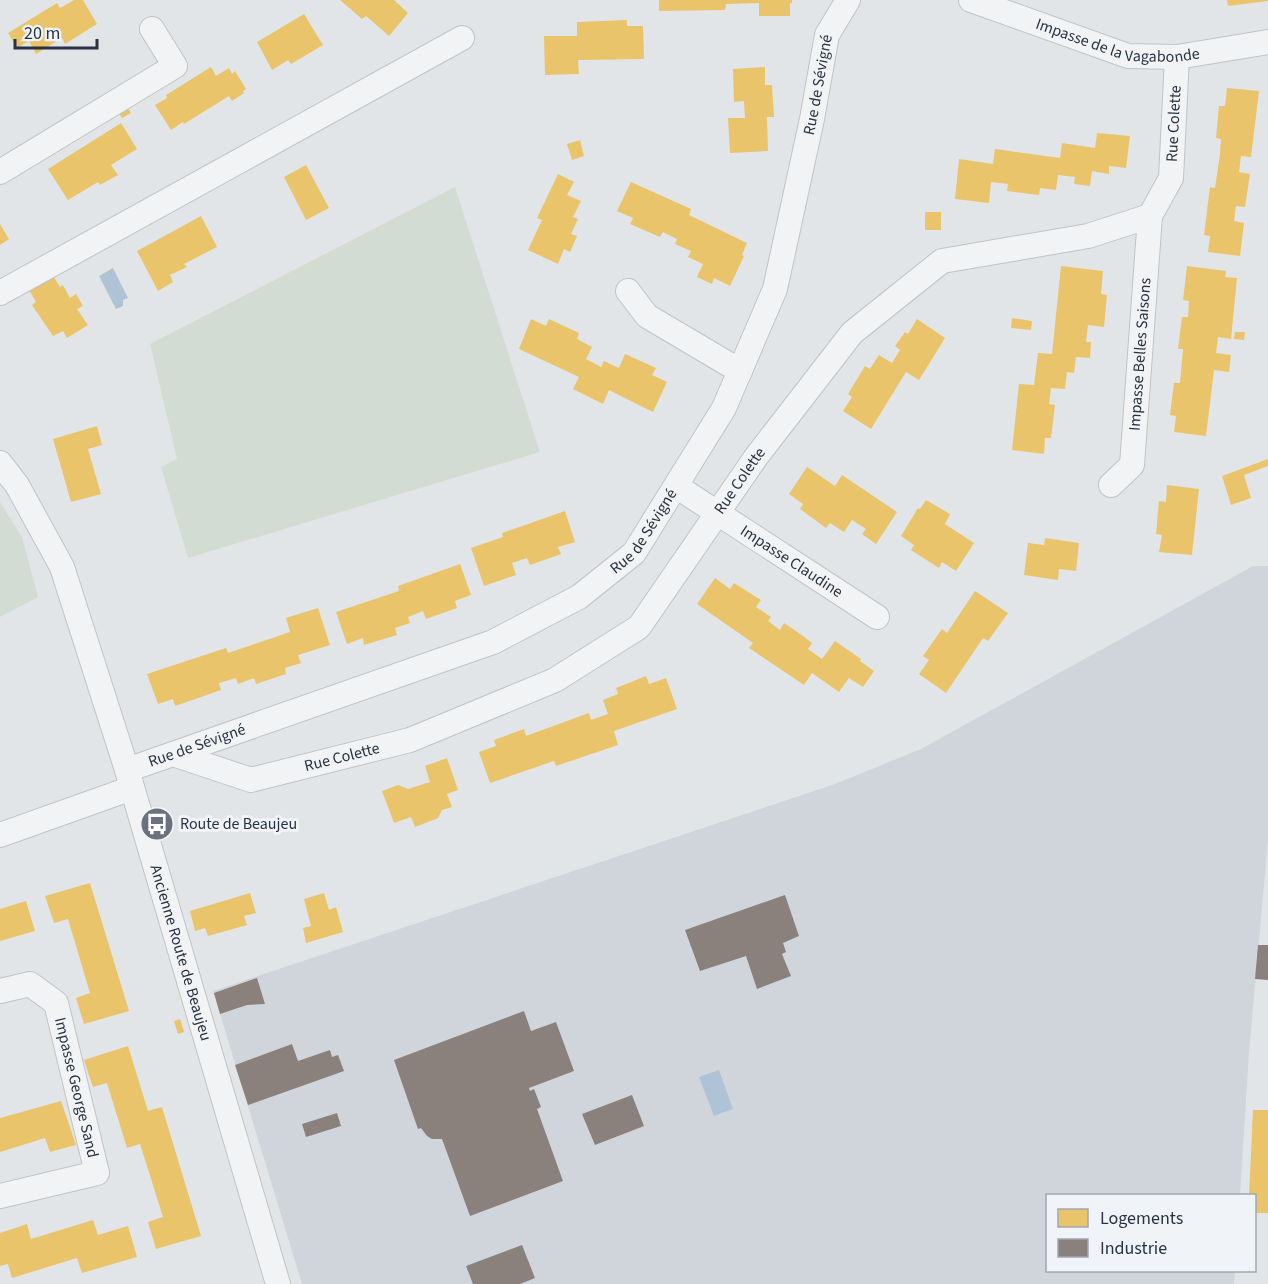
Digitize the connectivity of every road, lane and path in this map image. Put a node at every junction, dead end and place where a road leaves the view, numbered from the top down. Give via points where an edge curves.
1 (848, 0) edge
2 (971, 0) edge
3 (152, 29) dead end
4 (462, 38) dead end
5 (1268, 42) edge
6 (1177, 57) junction
7 (0, 172) edge
8 (1150, 216) junction
9 (628, 291) dead end
10 (0, 292) edge
11 (740, 370) junction
12 (0, 463) edge
13 (1111, 485) dead end
14 (676, 486) junction
15 (717, 514) junction
16 (877, 616) dead end
17 (173, 754) junction
18 (129, 779) junction
19 (0, 835) edge
20 (0, 991) edge
21 (0, 1196) edge
22 (278, 1284) edge

1 - 11 street, Rue de Sévigné via 827,35 776,288
2 - 6 street, Impasse de la Vagabonde via 1128,56
3 - 7 street via 175,66
4 - 10 street
5 - 6 street, Impasse de la Vagabonde
6 - 8 street, Rue Colette via 1171,178
8 - 13 street, Impasse Belles Saisons via 1132,465
8 - 15 street, Rue Colette via 1088,236 942,261 852,333
9 - 11 street via 647,316
11 - 14 street, Rue de Sévigné via 724,408
12 - 18 street, Ancienne Route de Beaujeu via 17,485 62,567
14 - 15 street, Impasse Claudine
14 - 17 street, Rue de Sévigné via 634,553 579,597 493,642
15 - 16 street, Impasse Claudine
15 - 17 street, Rue Colette via 639,627 555,680 410,740 251,780
17 - 18 street, Rue de Sévigné
18 - 19 street, Rue de Sévigné
18 - 22 street, Ancienne Route de Beaujeu
20 - 21 street, Impasse George Sand via 30,984 56,1003 97,1173

